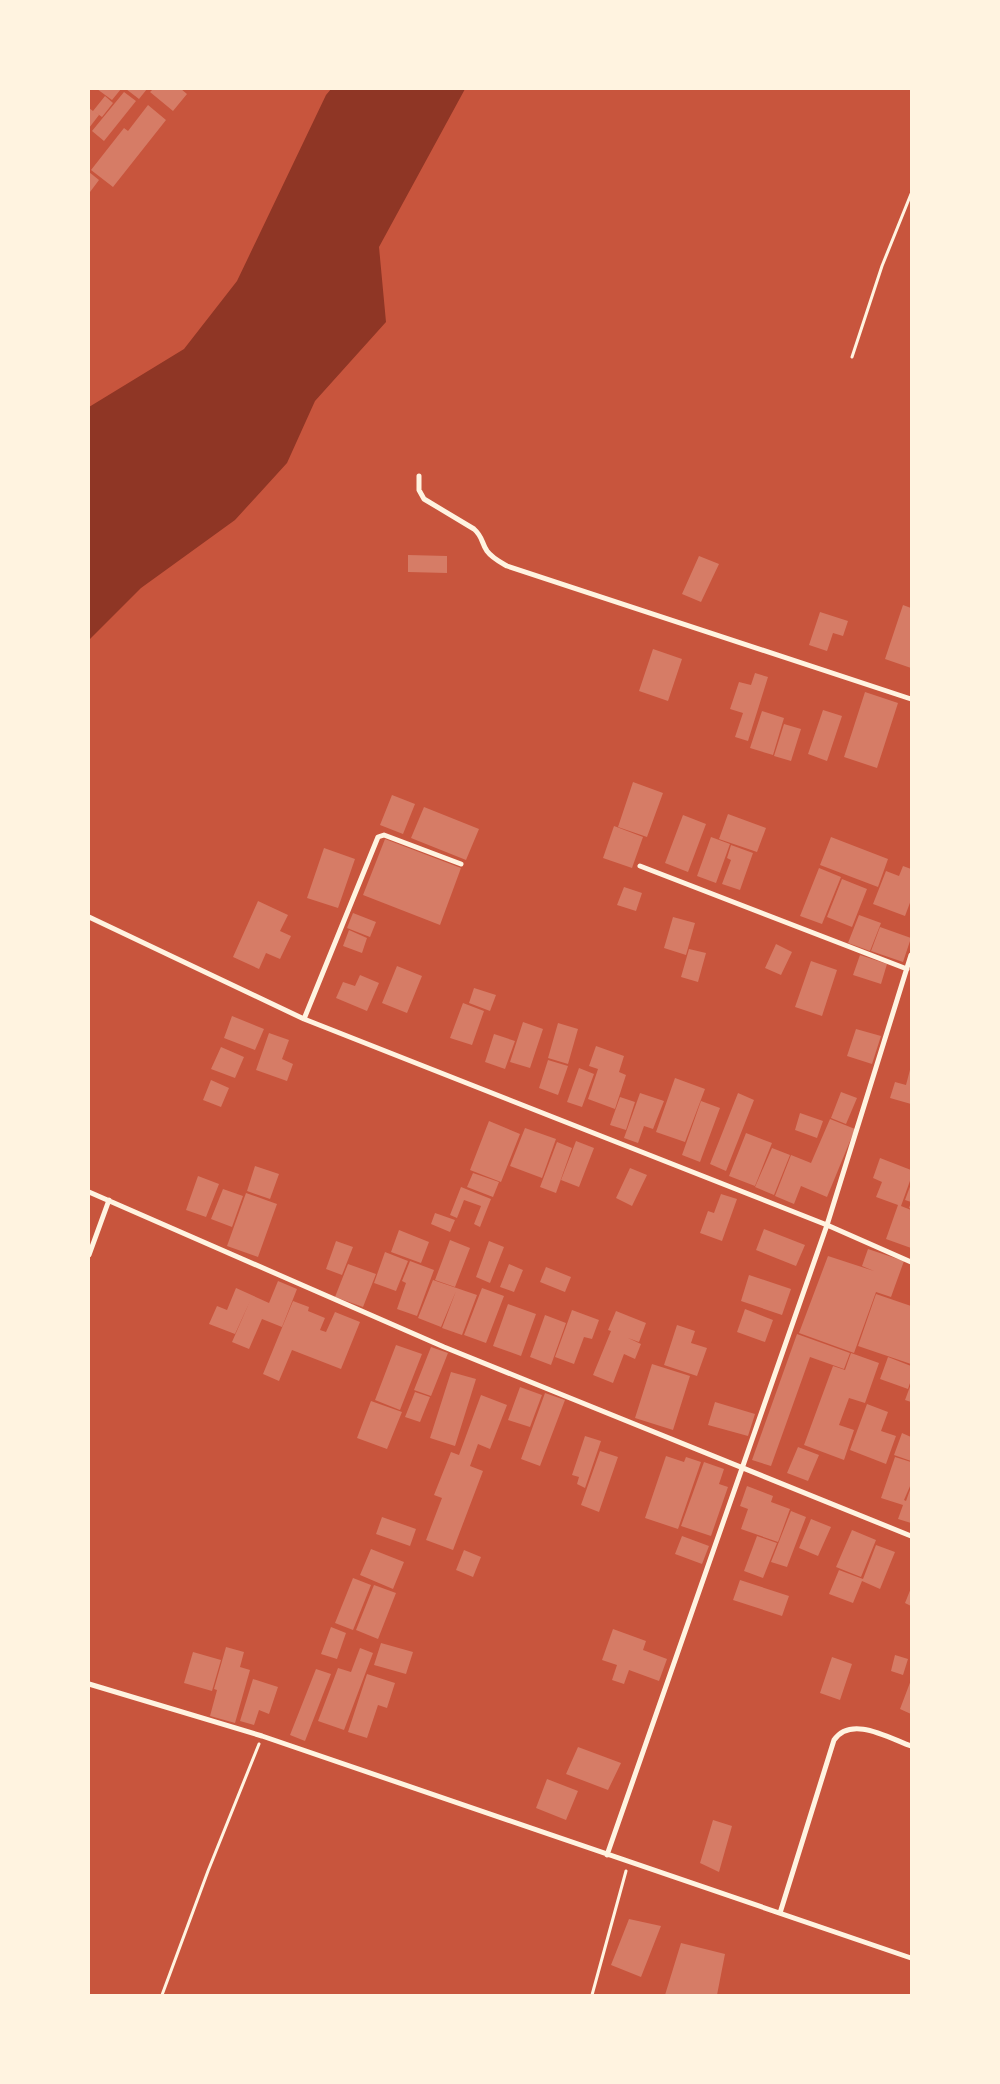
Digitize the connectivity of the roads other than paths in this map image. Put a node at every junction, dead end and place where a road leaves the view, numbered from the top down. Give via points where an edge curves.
1 (419, 476) dead end
2 (911, 699) edge
3 (462, 864) dead end
4 (640, 866) dead end
5 (89, 917) edge
6 (911, 955) edge
7 (907, 969) junction
8 (304, 1019) junction
9 (89, 1192) edge
10 (109, 1200) junction
11 (828, 1225) junction
12 (89, 1255) edge
13 (911, 1262) edge
14 (742, 1469) junction
15 (911, 1536) edge
16 (89, 1684) edge
17 (911, 1746) edge
18 (607, 1855) junction
19 (780, 1913) junction
20 (911, 1958) edge

1 - 2 street via 419,490 424,500 474,529 481,535 486,550 507,566
3 - 8 street via 384,835 378,836
4 - 7 street
5 - 8 street
6 - 7 street
7 - 11 street
8 - 11 street
9 - 10 street
10 - 12 street
10 - 14 street via 444,1347
11 - 13 street
11 - 14 street
14 - 15 street
14 - 18 street
16 - 18 street via 262,1736
17 - 19 street via 857,1728 839,1733 834,1740
18 - 19 street
19 - 20 street

